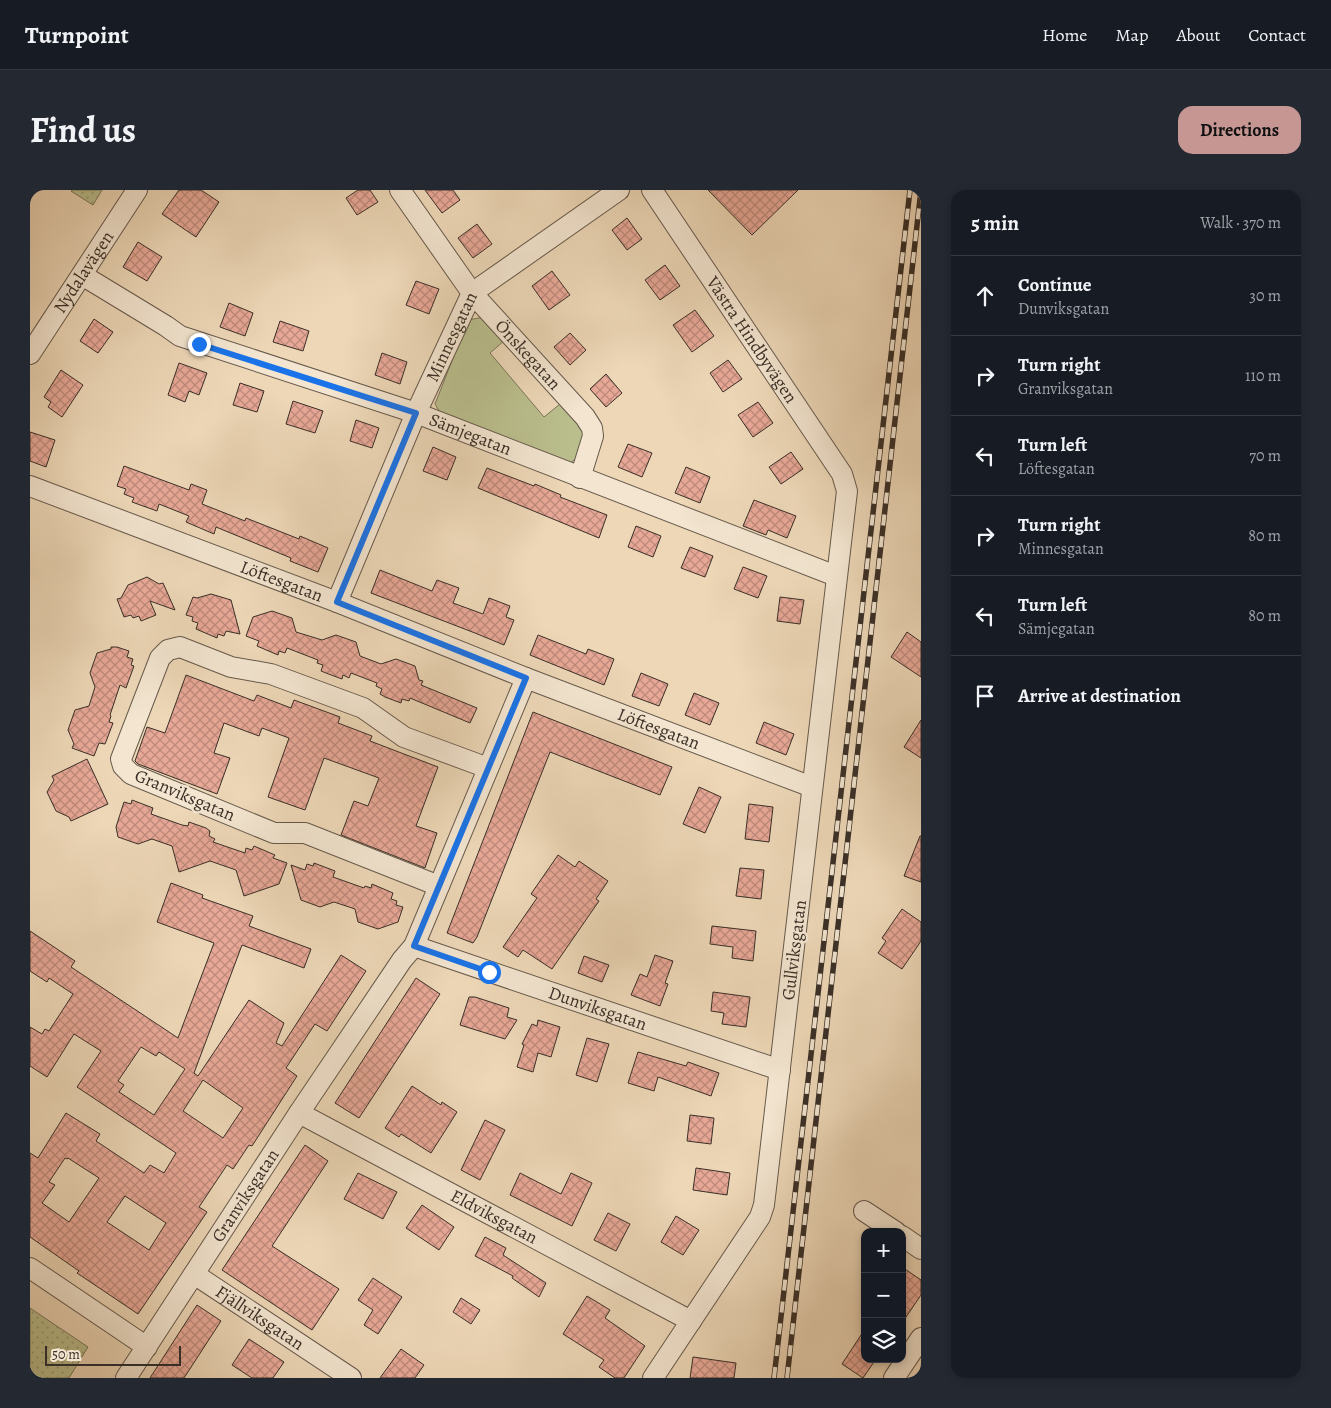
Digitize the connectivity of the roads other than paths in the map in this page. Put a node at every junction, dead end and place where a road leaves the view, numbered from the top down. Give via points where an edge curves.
1 (137, 190) edge
2 (400, 190) edge
3 (620, 190) edge
4 (652, 190) edge
5 (82, 275) junction
6 (472, 293) junction
7 (30, 354) edge
8 (416, 413) junction
9 (580, 478) junction
10 (30, 486) edge
11 (847, 492) joint
12 (836, 576) junction
13 (337, 602) junction
14 (526, 678) junction
15 (488, 768) junction
16 (812, 787) junction
17 (439, 886) junction
18 (414, 946) junction
19 (780, 1070) junction
20 (299, 1113) junction
21 (864, 1210) dead end
22 (890, 1228) edge
23 (906, 1239) edge
24 (921, 1249) edge
25 (30, 1268) edge
26 (194, 1274) junction
27 (691, 1321) junction
28 (921, 1338) edge
29 (147, 1347) junction
30 (126, 1378) edge
31 (351, 1378) edge
32 (653, 1378) edge
33 (894, 1378) edge

1 - 5 street, Nydalavägen
2 - 6 street, Önskegatan
3 - 6 street, Minnesgatan
4 - 11 street, Västra Hindbyvägen via 842,474
5 - 7 street, Nydalavägen
5 - 8 street, Sämjegatan via 180,336
6 - 8 street, Minnesgatan
6 - 9 street, Önskegatan via 592,428 593,436
8 - 9 street, Sämjegatan
8 - 13 street, Minnesgatan
9 - 12 street, Sämjegatan
10 - 13 street, Löftesgatan
11 - 12 street, Gullviksgatan
12 - 16 street, Gullviksgatan
13 - 14 street, Löftesgatan
14 - 15 street, Granviksgatan
14 - 16 street, Löftesgatan
15 - 17 street, Granviksgatan
15 - 17 street, Granviksgatan via 404,737 363,708 271,674 231,666 180,647 168,650 160,658 121,759 131,774 274,833 305,833
16 - 19 street, Gullviksgatan
17 - 18 street, Granviksgatan
18 - 19 street, Dunviksgatan
18 - 20 street, Granviksgatan
19 - 27 street, Gullviksgatan via 760,1217
20 - 26 street, Granviksgatan
20 - 27 street, Eldviksgatan
21 - 22 street
23 - 24 street
25 - 29 street
26 - 29 street, Granviksgatan
26 - 31 street, Fjällviksgatan
27 - 32 street, Gullviksgatan
28 - 33 street
29 - 30 street, Granviksgatan

